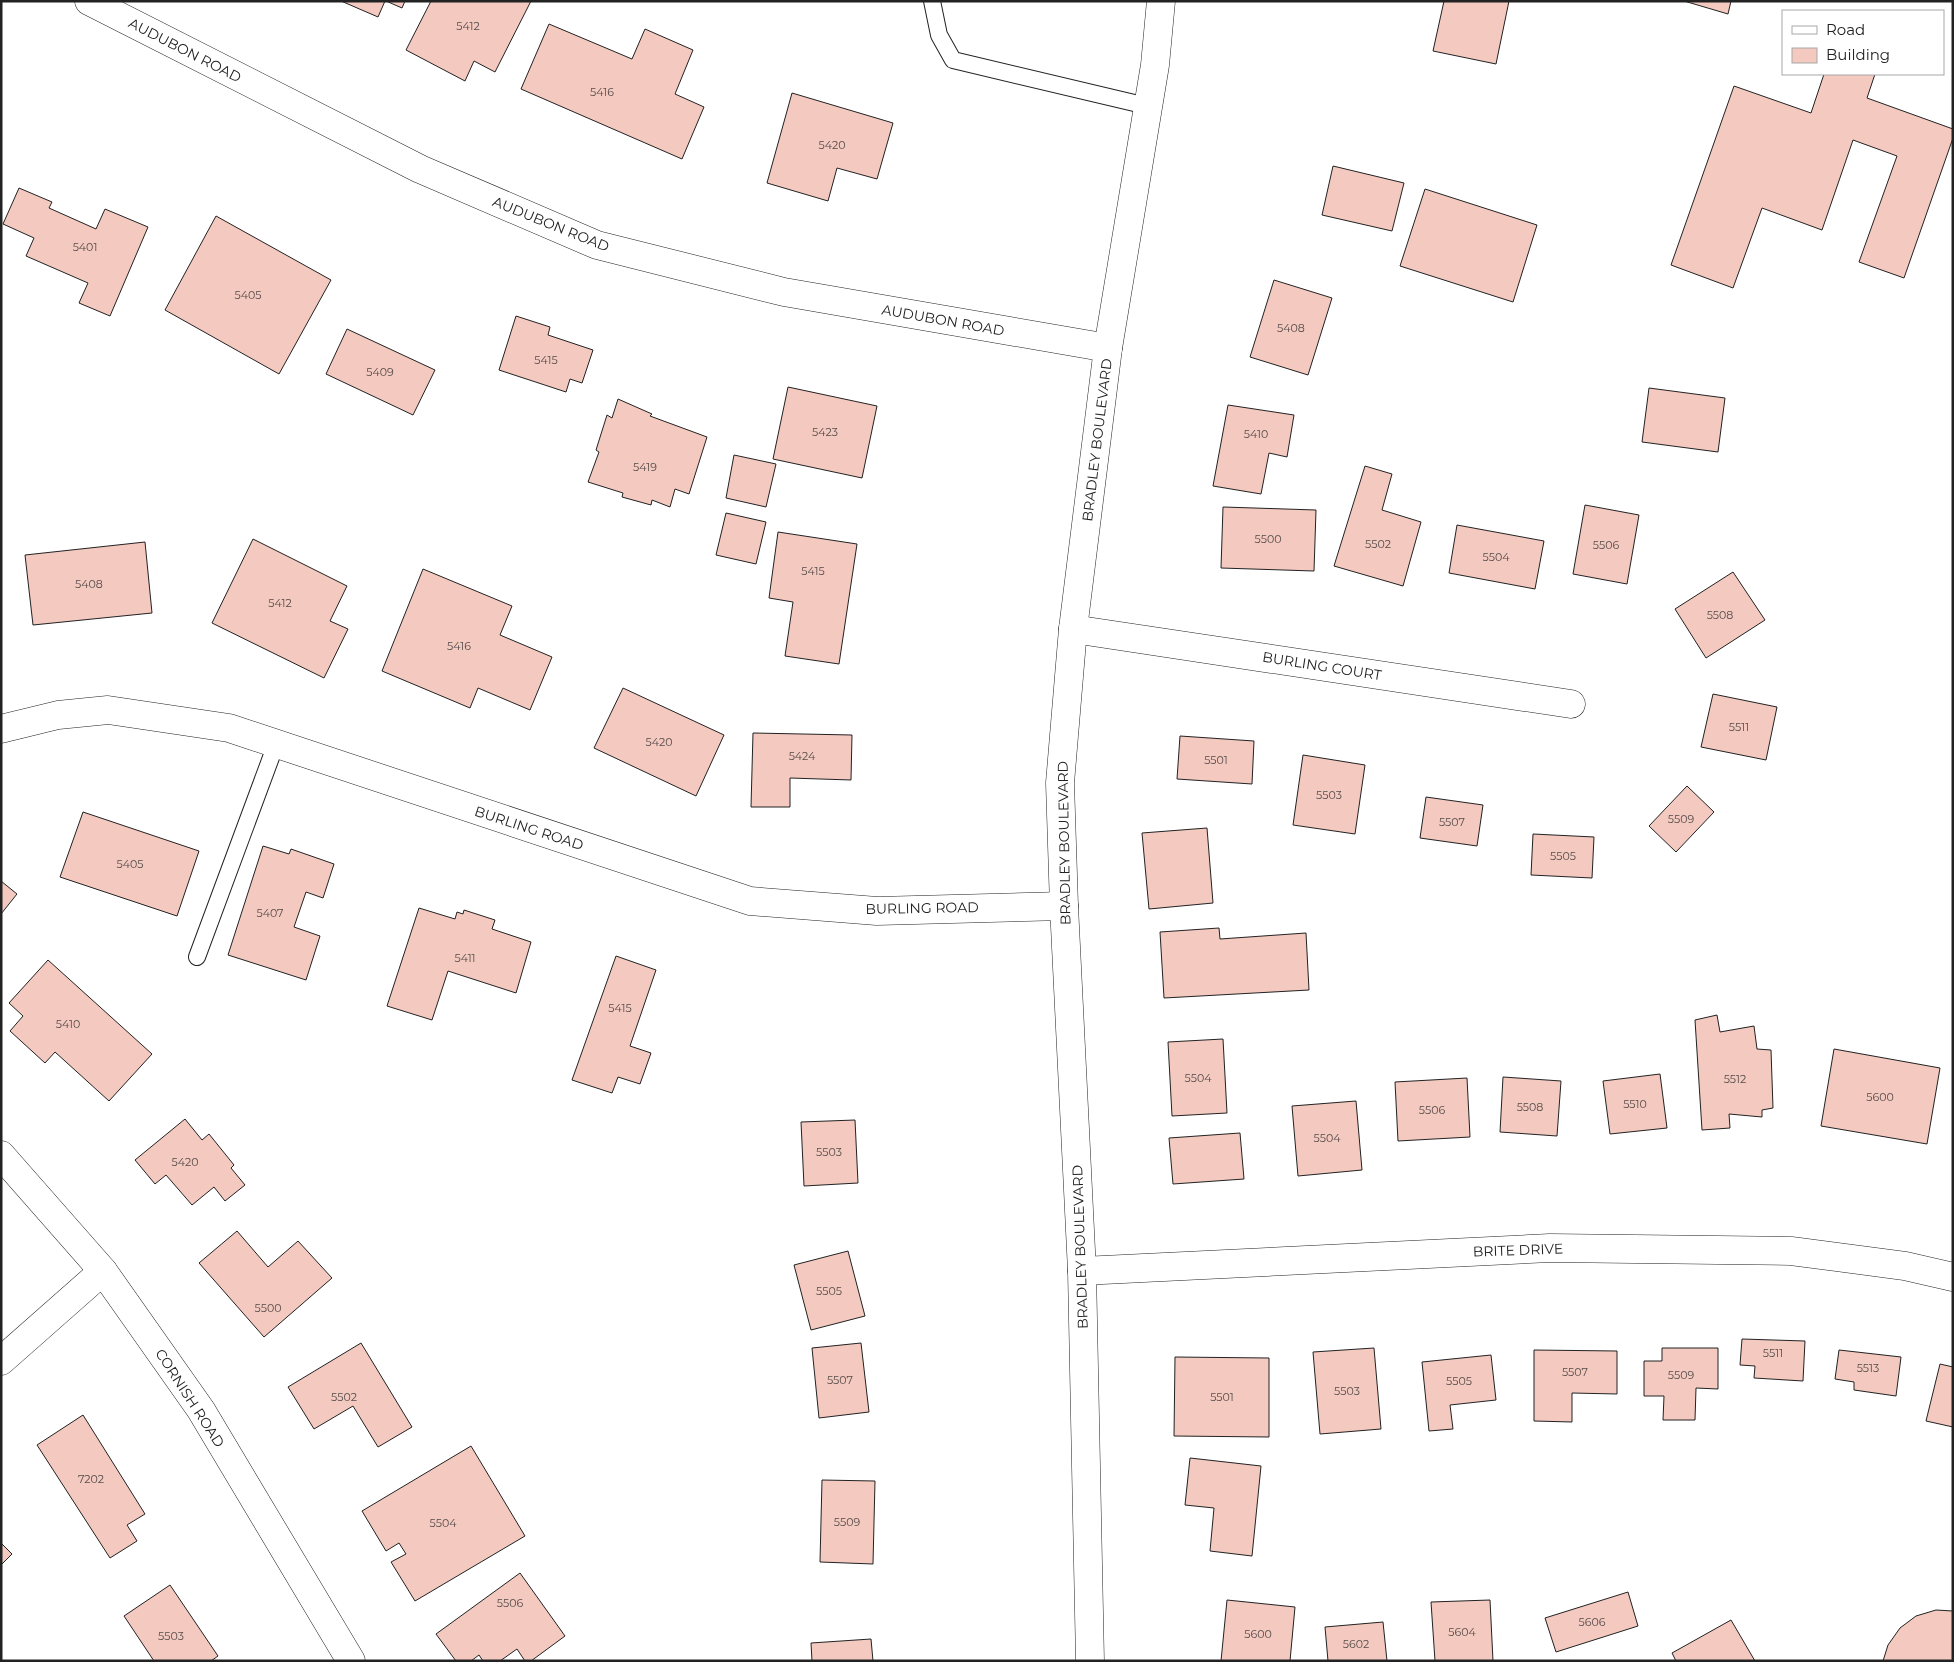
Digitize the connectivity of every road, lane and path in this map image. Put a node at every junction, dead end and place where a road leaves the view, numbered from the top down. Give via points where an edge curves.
1 (89, 1) edge
2 (932, 1) edge
3 (1161, 1) edge
4 (1147, 106) junction
5 (1108, 348) junction
6 (1073, 629) junction
7 (1571, 704) dead end
8 (1, 729) edge
9 (276, 744) junction
10 (1064, 906) junction
11 (197, 958) dead end
12 (1, 1155) edge
13 (103, 1271) junction
14 (1082, 1271) junction
15 (1953, 1276) edge
16 (1, 1361) edge
17 (351, 1661) edge
18 (1090, 1661) edge

1 - 5 street, AUDUBON ROAD via 420,168 597,245 784,292
2 - 4 lane via 938,35 953,60
3 - 4 street, BRADLEY BOULEVARD via 1155,65
4 - 5 street, BRADLEY BOULEVARD
5 - 6 street, BRADLEY BOULEVARD
6 - 7 street, BURLING COURT
6 - 10 street, BRADLEY BOULEVARD via 1060,783
8 - 9 street, BURLING ROAD via 58,715 108,710 229,728
9 - 10 street, BURLING ROAD via 750,901 877,910
9 - 11 lane
10 - 14 street, BRADLEY BOULEVARD
12 - 13 street, CORNISH ROAD
13 - 16 street
13 - 17 street, CORNISH ROAD via 201,1410
14 - 15 street, BRITE DRIVE via 1550,1248 1791,1252 1905,1266
14 - 18 street, BRADLEY BOULEVARD

